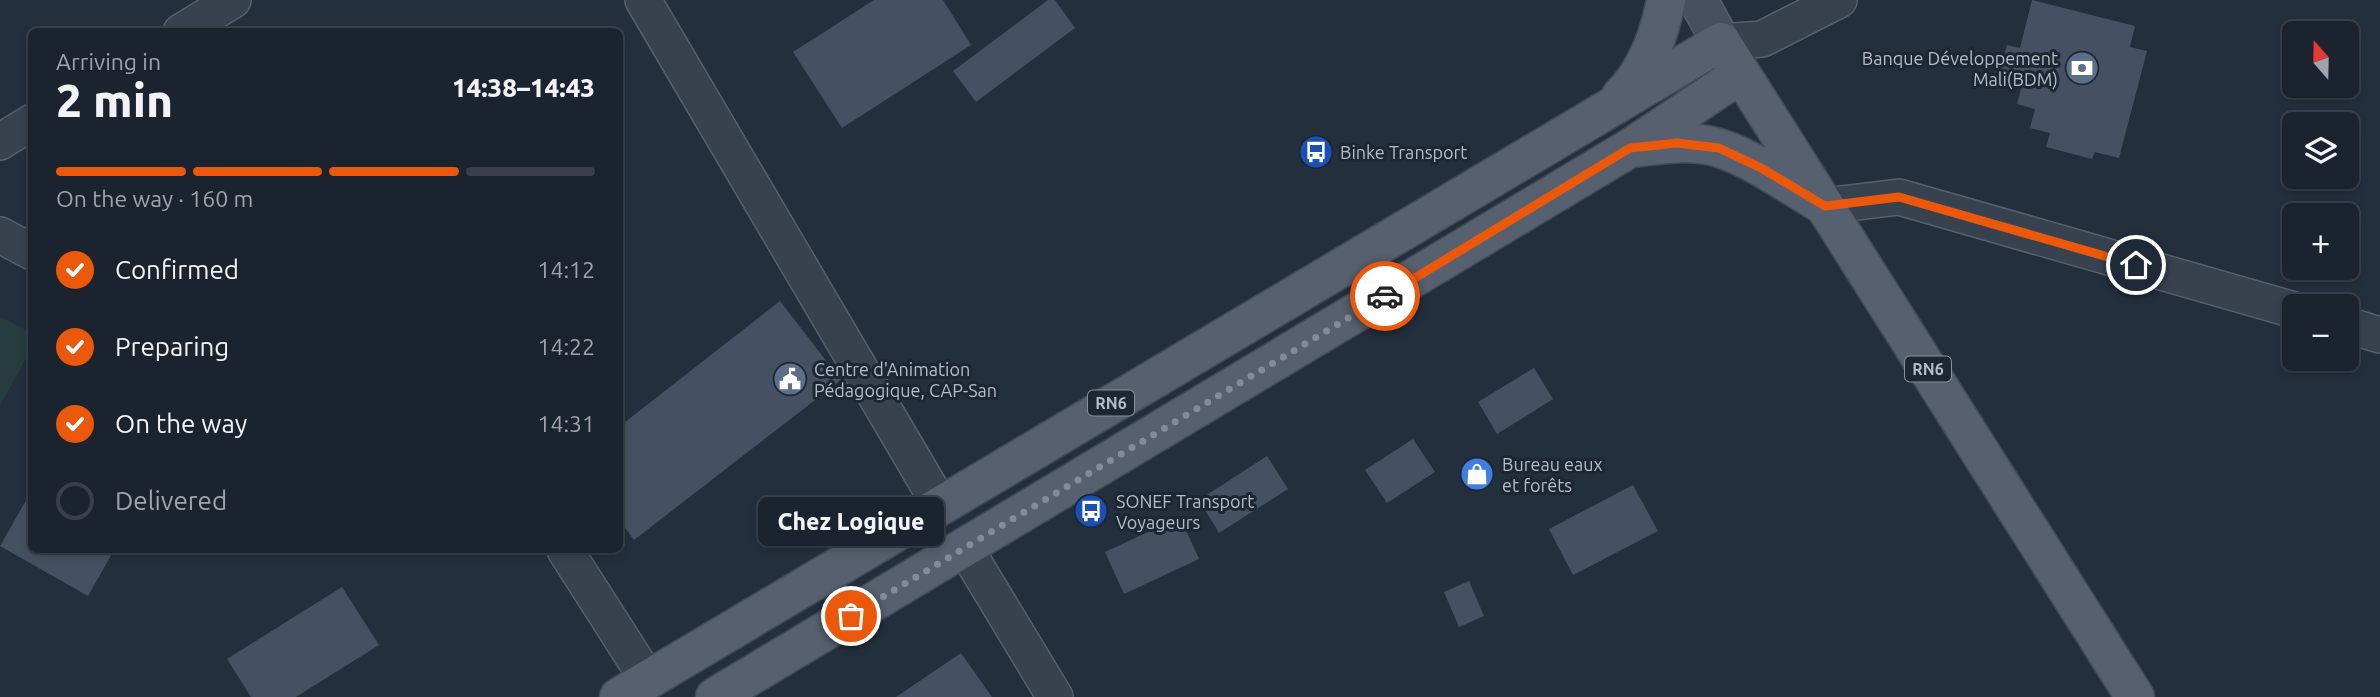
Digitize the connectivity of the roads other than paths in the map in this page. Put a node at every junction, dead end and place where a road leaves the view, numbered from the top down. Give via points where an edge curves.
1 (233, 0) edge
2 (643, 0) edge
3 (1666, 0) edge
4 (1698, 0) edge
5 (1839, 0) edge
6 (188, 28) edge
7 (1762, 39) junction
8 (1721, 42) junction
9 (1741, 74) junction
10 (1604, 111) junction
11 (28, 124) edge
12 (0, 142) edge
13 (1630, 148) junction
14 (1825, 206) junction
15 (0, 235) edge
16 (28, 250) edge
17 (2282, 307) edge
18 (2359, 329) edge
19 (2380, 335) edge
20 (940, 505) junction
21 (965, 548) junction
22 (566, 553) edge
23 (634, 688) edge
24 (715, 697) edge
25 (1055, 697) edge
26 (2135, 697) edge

1 - 6 street
2 - 20 street
3 - 10 main road via 1653,49 1630,87
4 - 8 main road
5 - 7 street
7 - 8 street
7 - 9 street
8 - 9 main road, RN6
8 - 10 main road, RN6
9 - 13 main road
9 - 14 main road, RN6
10 - 20 main road, RN6
11 - 12 street
13 - 14 main road, RN6 via 1677,143 1719,148
13 - 21 main road, RN6
14 - 17 street via 1899,197
14 - 26 main road, RN6
15 - 16 street
18 - 19 street
20 - 23 main road, RN6
21 - 24 main road, RN6
21 - 25 street
22 - 23 street

